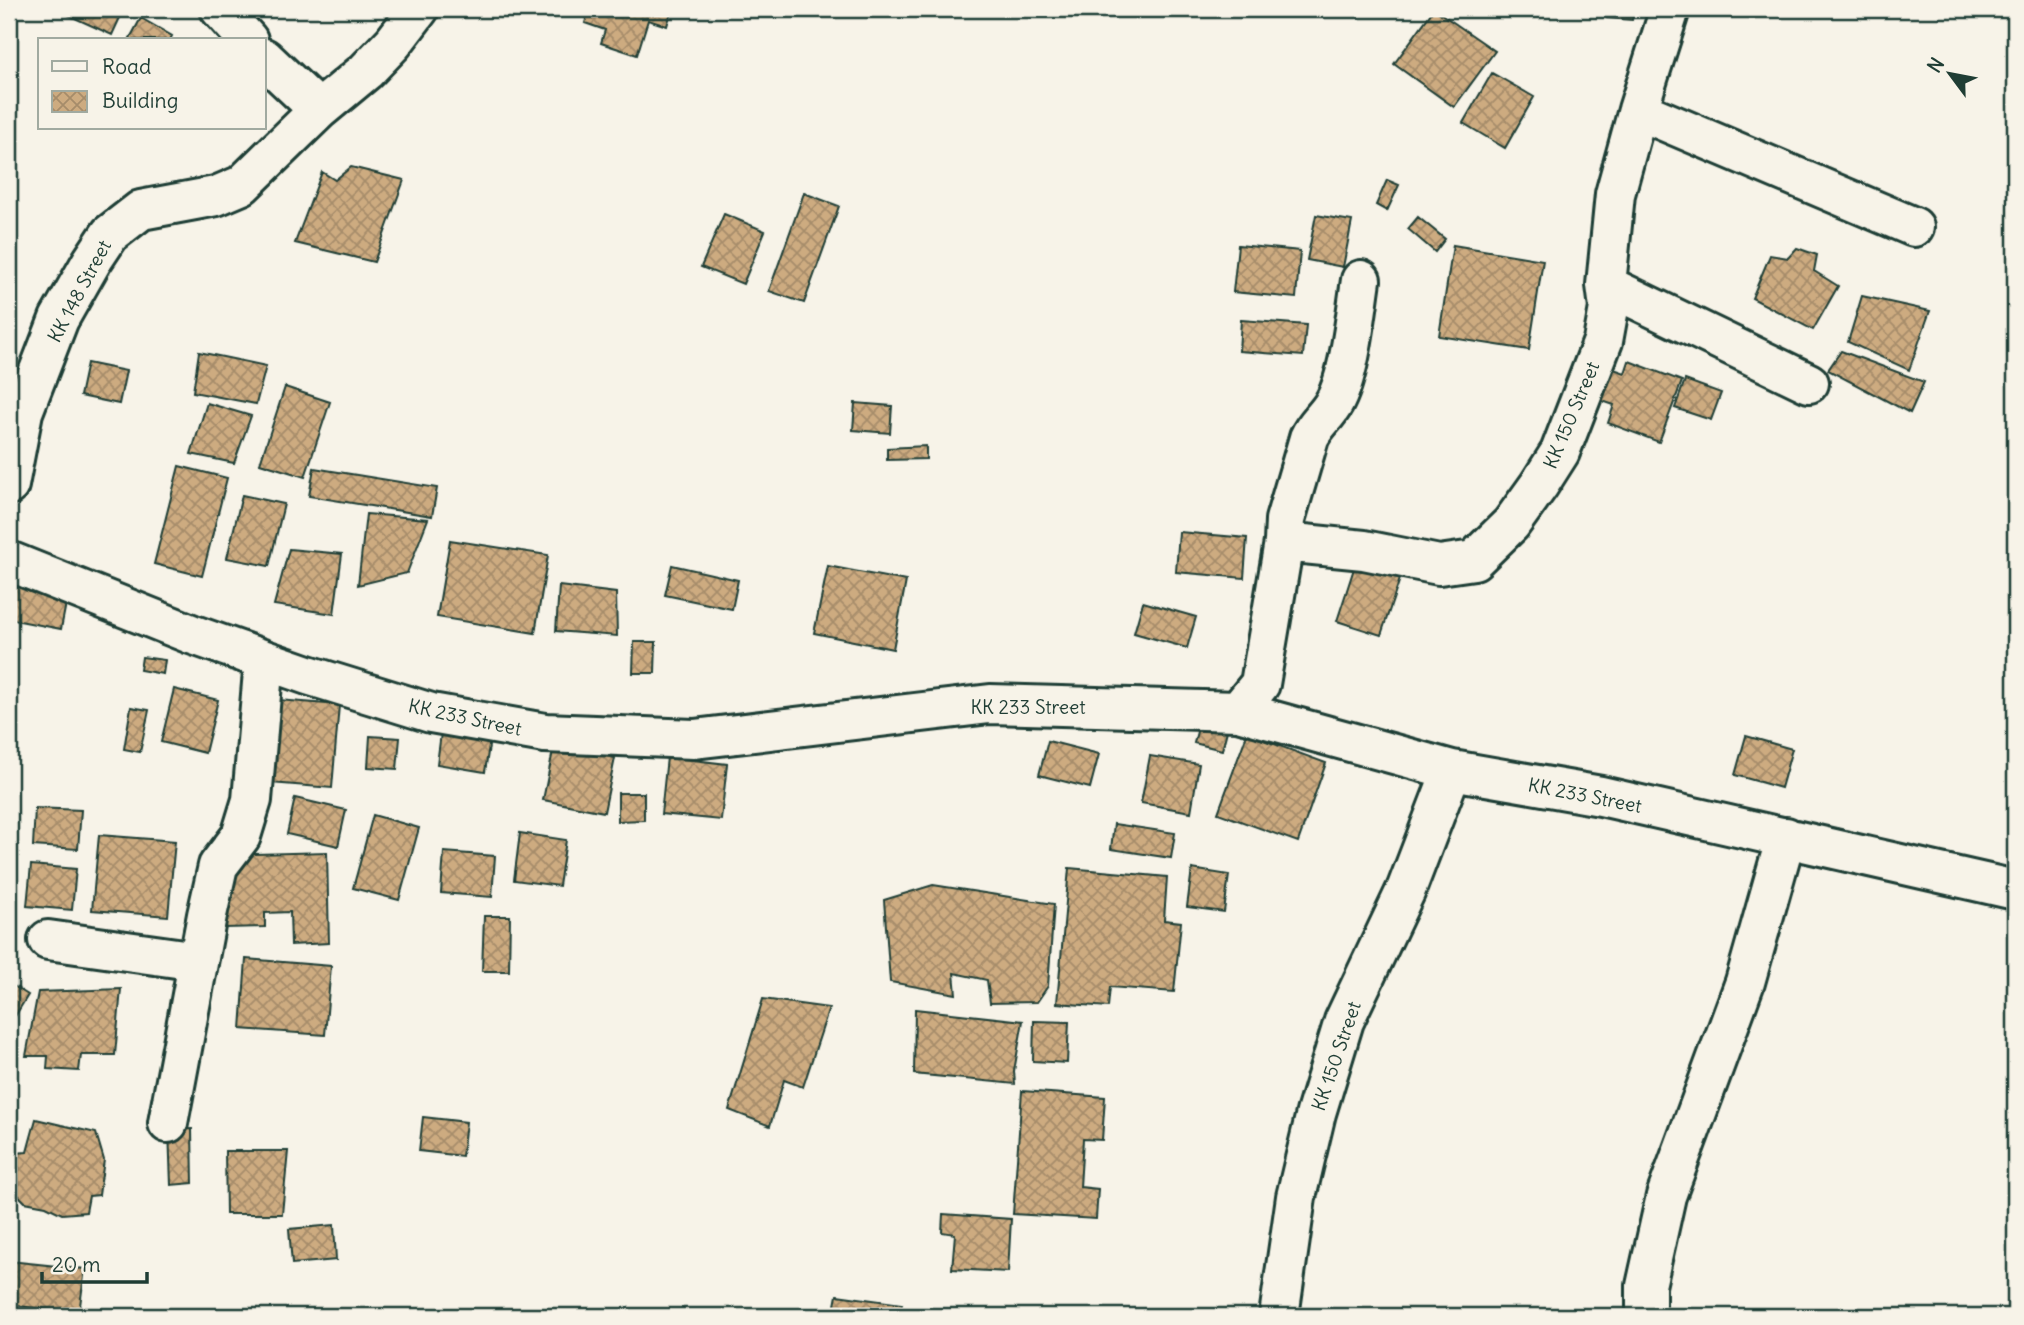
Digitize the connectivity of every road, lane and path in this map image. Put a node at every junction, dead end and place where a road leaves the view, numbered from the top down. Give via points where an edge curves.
1 (220, 9) edge
2 (419, 9) edge
3 (1671, 9) edge
4 (246, 38) edge
5 (266, 60) edge
6 (319, 110) junction
7 (1638, 110) junction
8 (1914, 227) dead end
9 (1361, 280) dead end
10 (1606, 285) junction
11 (1809, 383) dead end
12 (9, 485) edge
13 (1284, 542) junction
14 (9, 561) edge
15 (264, 660) junction
16 (1238, 711) junction
17 (1452, 770) junction
18 (1786, 837) junction
19 (2015, 890) edge
20 (48, 940) dead end
21 (198, 961) junction
22 (169, 1123) dead end
23 (1279, 1316) edge
24 (1646, 1316) edge

1 - 4 street
2 - 6 street, KK 148 Street via 366,71
3 - 7 street, KK 150 Street
5 - 6 street
6 - 12 street, KK 148 Street via 242,185 216,196 141,210 110,234 59,319 23,412
7 - 8 street
7 - 10 street, KK 150 Street via 1615,194
9 - 13 street via 1338,392 1309,438 1285,520
10 - 11 street
10 - 13 street, KK 150 Street via 1609,308 1603,341 1560,452 1511,524 1474,560 1439,565 1364,550
13 - 16 street via 1260,684
14 - 15 street, KK 233 Street
15 - 16 street, KK 233 Street via 431,713 545,733 694,739 990,704
15 - 21 street via 252,800 241,836 218,866
16 - 17 street, KK 233 Street
17 - 18 street, KK 233 Street via 1601,796
17 - 23 street, KK 150 Street via 1406,890 1344,1021 1296,1196
18 - 19 street, KK 233 Street
18 - 24 street via 1745,982 1666,1196 1646,1286
20 - 21 street
21 - 22 street

